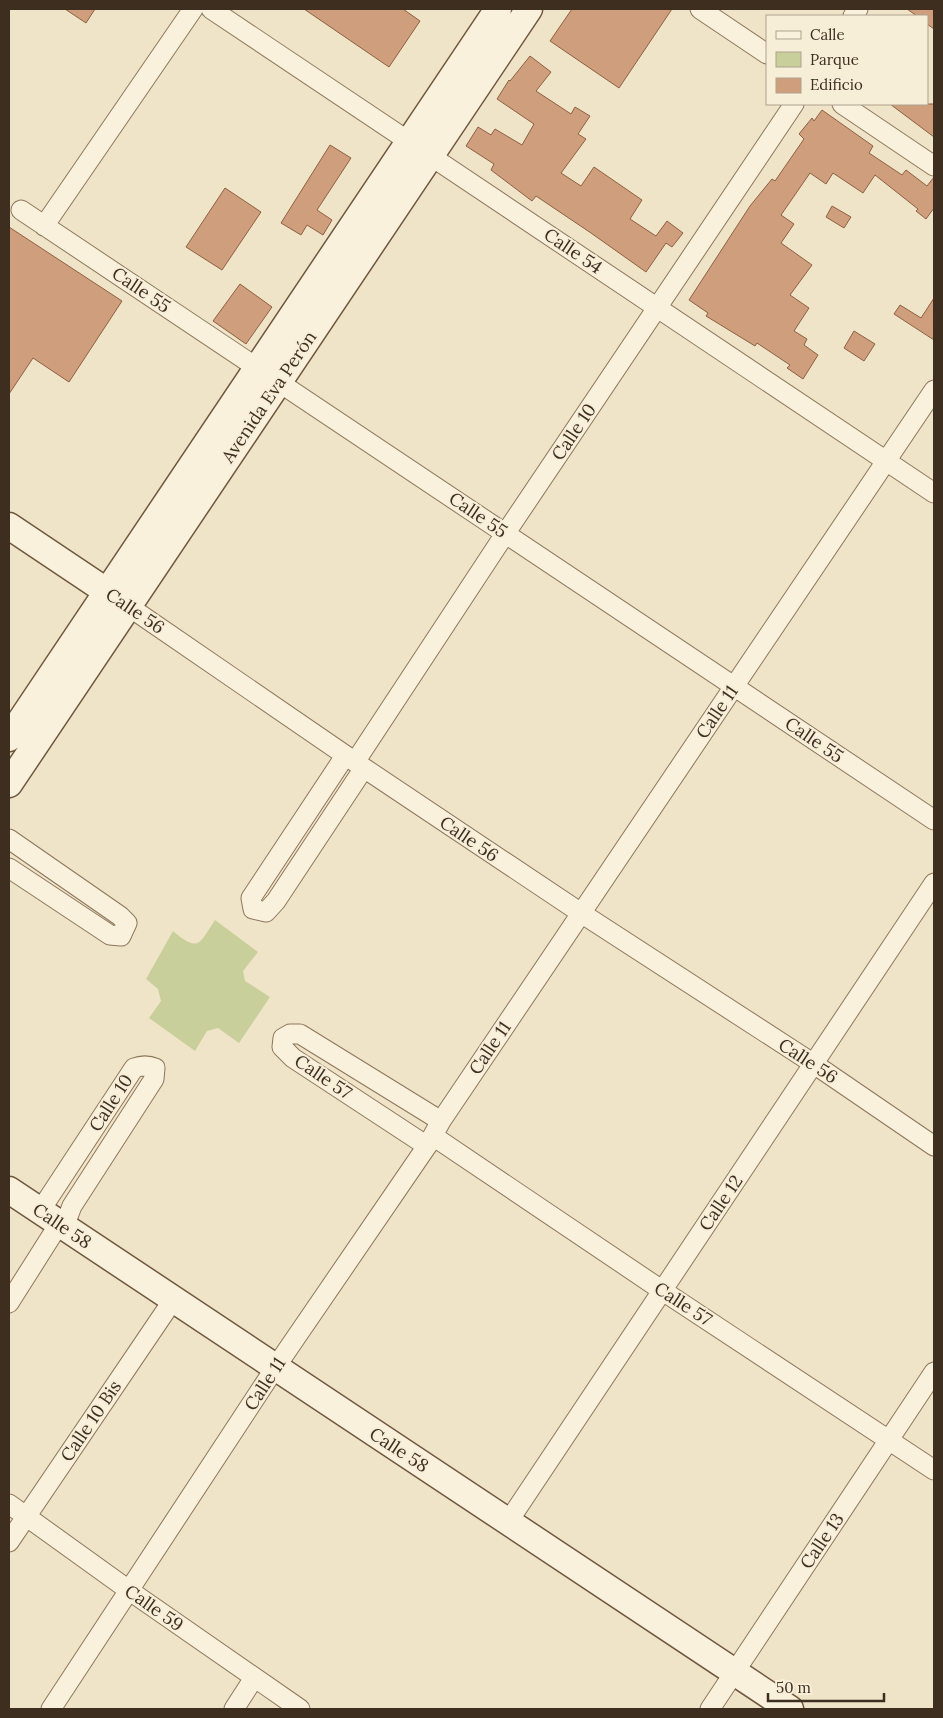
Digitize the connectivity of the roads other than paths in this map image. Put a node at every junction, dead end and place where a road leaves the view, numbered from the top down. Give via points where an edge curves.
1 (192, 9) edge
2 (211, 9) edge
3 (498, 9) edge
4 (529, 9) edge
5 (700, 9) edge
6 (766, 53) edge
7 (793, 105) edge
8 (843, 105) edge
9 (409, 141) junction
10 (430, 156) junction
11 (934, 166) edge
12 (21, 210) dead end
13 (44, 226) junction
14 (658, 308) junction
15 (268, 375) junction
16 (934, 390) edge
17 (886, 461) junction
18 (934, 493) edge
19 (9, 526) edge
20 (505, 534) junction
21 (118, 599) junction
22 (734, 687) junction
23 (9, 738) edge
24 (354, 762) junction
25 (9, 784) edge
26 (934, 820) edge
27 (9, 839) edge
28 (9, 868) edge
29 (934, 883) edge
30 (581, 913) junction
31 (814, 1064) junction
32 (434, 1135) junction
33 (934, 1146) edge
34 (9, 1190) edge
35 (54, 1221) junction
36 (662, 1291) junction
37 (173, 1300) junction
38 (9, 1303) edge
39 (275, 1368) junction
40 (934, 1372) edge
41 (889, 1440) junction
42 (934, 1470) edge
43 (9, 1504) edge
44 (27, 1516) junction
45 (508, 1522) junction
46 (9, 1542) edge
47 (130, 1591) junction
48 (735, 1672) junction
49 (254, 1678) junction
50 (51, 1709) edge
51 (234, 1709) edge
52 (300, 1709) edge
53 (710, 1709) edge
54 (790, 1709) edge

1 - 13 street
2 - 9 street, Calle 54
3 - 9 main road, Avenida Eva Perón
4 - 10 main road, Avenida Eva Perón
5 - 6 street
7 - 14 street, Calle 10
8 - 11 street
9 - 10 street, Calle 54
9 - 15 main road, Avenida Eva Perón
10 - 14 street, Calle 54
10 - 15 main road, Avenida Eva Perón
12 - 13 street, Calle 55
13 - 15 street, Calle 55
14 - 17 street, Calle 54
14 - 20 street, Calle 10
15 - 20 street, Calle 55
15 - 21 main road, Avenida Eva Perón
16 - 17 street, Calle 11
17 - 18 street, Calle 54
17 - 22 street, Calle 11
19 - 21 main road, Calle 56
20 - 22 street, Calle 55
20 - 24 street, Calle 10
21 - 23 main road, Avenida Eva Perón
21 - 24 street, Calle 56
21 - 25 main road, Avenida Eva Perón
22 - 26 street, Calle 55
22 - 30 street, Calle 11
24 - 24 street, Calle 10 via 251,898 253,909 266,912 276,901
24 - 30 street, Calle 56
27 - 28 street via 120,916 127,923 121,936 110,935
29 - 31 street, Calle 12
30 - 31 street, Calle 56
30 - 32 street, Calle 11
31 - 33 street, Calle 56
31 - 36 street, Calle 12
32 - 32 street, Calle 57 via 300,1034 283,1038 282,1047 293,1058
32 - 36 street, Calle 57
32 - 39 street, Calle 11
34 - 35 main road, Calle 58
35 - 35 street, Calle 10 via 72,1206 154,1079 155,1068 149,1065 134,1068
35 - 37 main road, Calle 58
35 - 38 street, Calle 10
36 - 41 street, Calle 57
36 - 45 street, Calle 12
37 - 39 main road, Calle 58
37 - 44 street, Calle 10 Bis
39 - 45 main road, Calle 58
39 - 47 street, Calle 11
40 - 41 street, Calle 13
41 - 42 street, Calle 57
41 - 48 street, Calle 13
43 - 44 street, Calle 59
44 - 46 street, Calle 10 Bis
44 - 47 street, Calle 59
45 - 48 main road, Calle 58
47 - 49 street, Calle 59
47 - 50 street, Calle 11
48 - 53 street, Calle 13
48 - 54 main road, Calle 58
49 - 51 street
49 - 52 street, Calle 59

